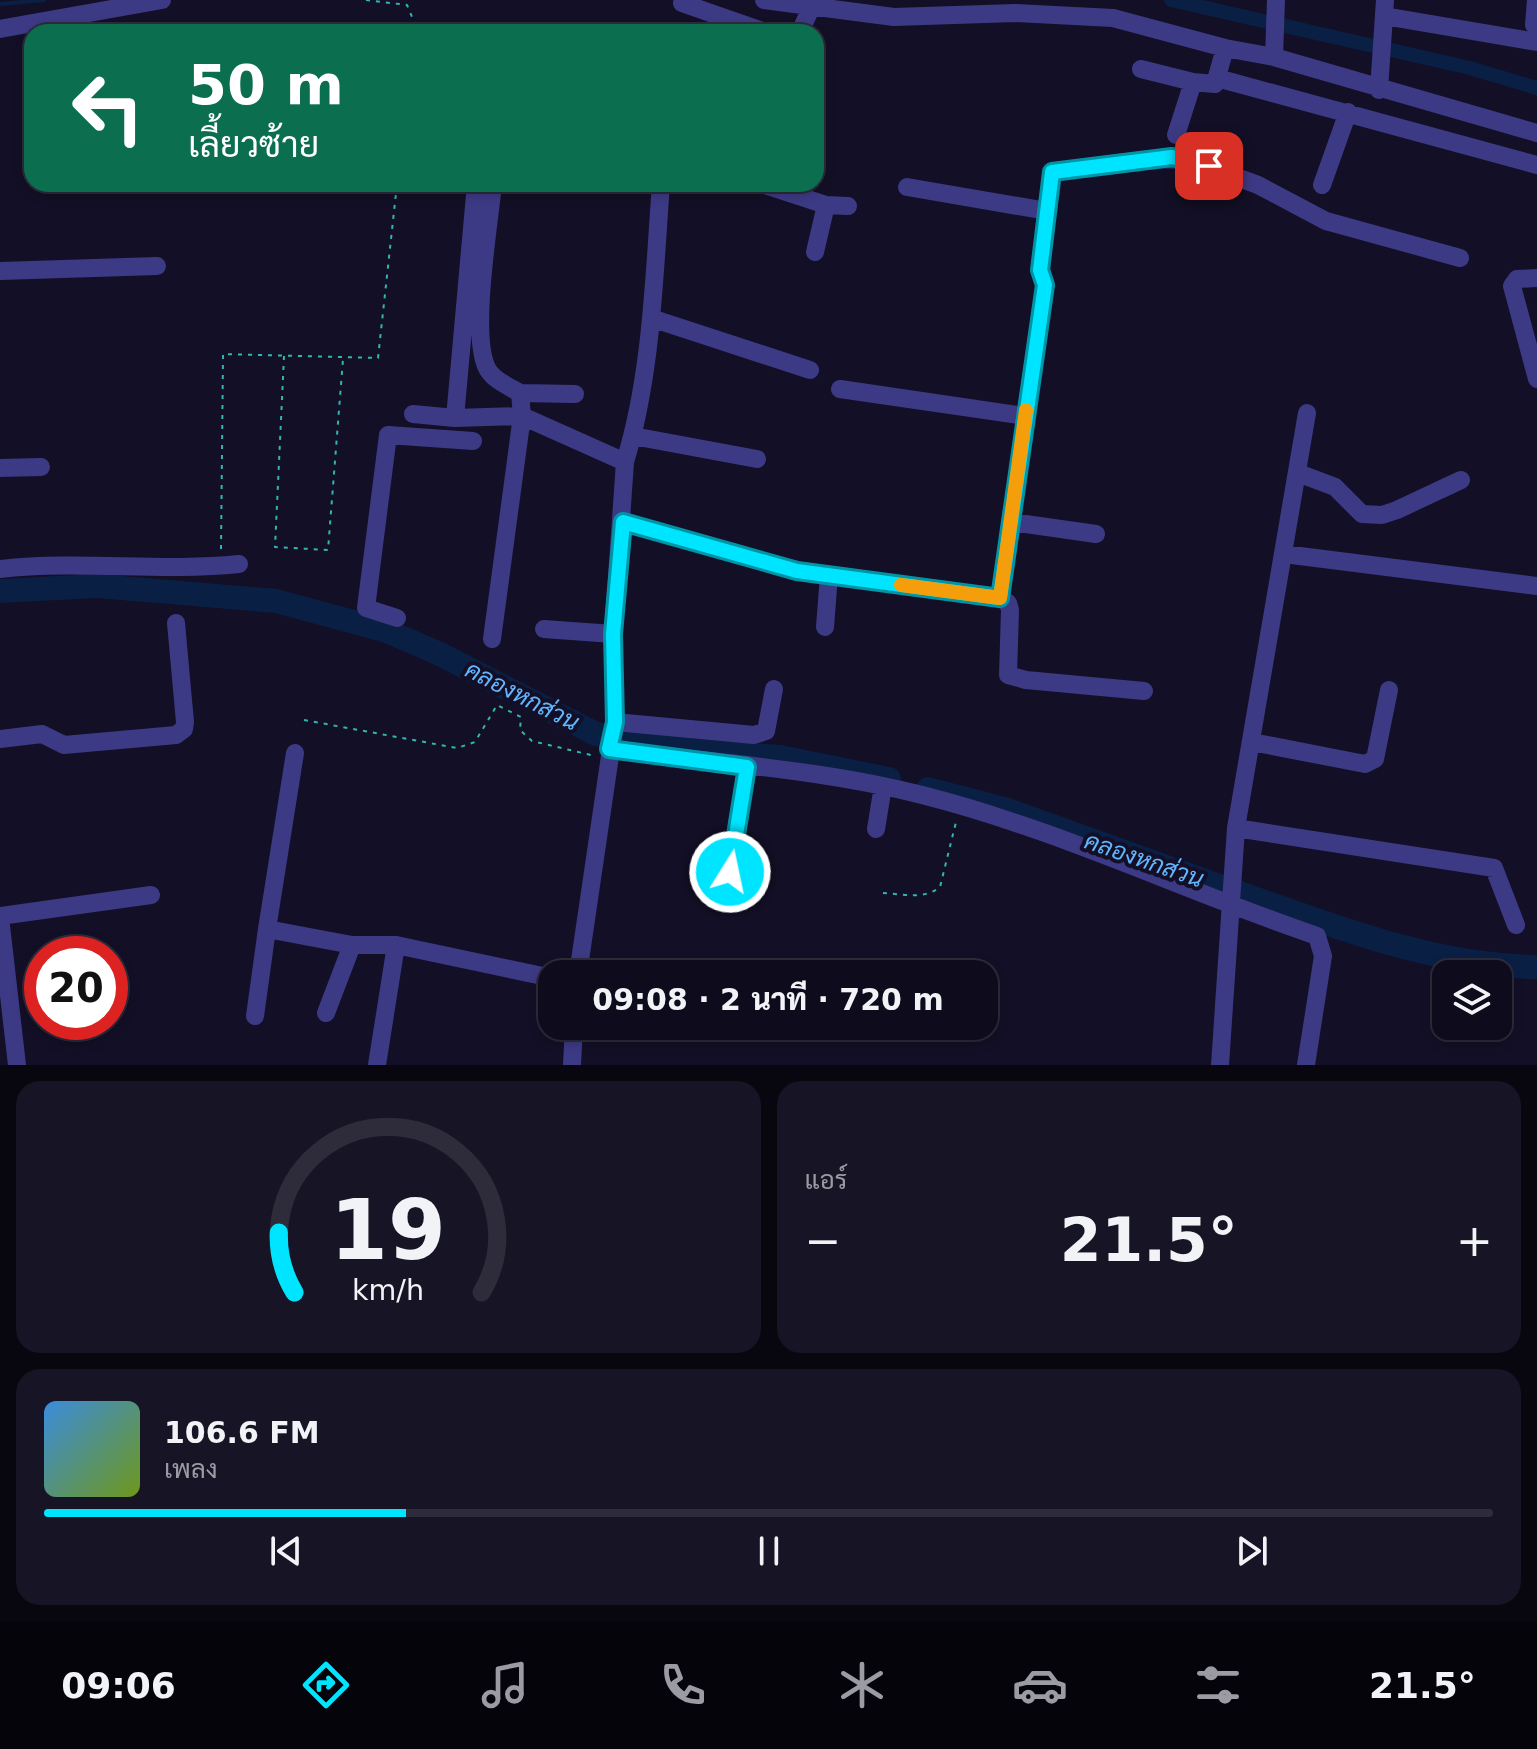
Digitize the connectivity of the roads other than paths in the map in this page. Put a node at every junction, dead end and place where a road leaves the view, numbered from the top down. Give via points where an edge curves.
1 (162, 0) edge
2 (683, 0) edge
3 (764, 0) edge
4 (1536, 0) edge
5 (1276, 2) edge
6 (811, 8) junction
7 (1384, 17) edge
8 (28, 24) edge
9 (742, 24) edge
10 (804, 24) edge
11 (24, 25) edge
12 (0, 29) edge
13 (1536, 34) edge
14 (1225, 48) junction
15 (1274, 49) junction
16 (1141, 69) dead end
17 (1217, 78) junction
18 (1193, 82) junction
19 (1379, 90) junction
20 (1348, 112) junction
21 (1537, 133) edge
22 (1176, 135) dead end
23 (1537, 165) edge
24 (1322, 185) dead end
25 (907, 187) dead end
26 (475, 192) edge
27 (492, 192) edge
28 (660, 192) edge
29 (786, 192) edge
30 (826, 205) junction
31 (848, 206) dead end
32 (1047, 211) junction
33 (815, 252) dead end
34 (1460, 258) dead end
35 (157, 266) dead end
36 (0, 271) edge
37 (1537, 278) edge
38 (651, 318) junction
39 (810, 370) dead end
40 (1537, 379) edge
41 (840, 389) dead end
42 (520, 393) junction
43 (575, 394) dead end
44 (1307, 413) dead end
45 (522, 416) junction
46 (1025, 416) junction
47 (455, 418) junction
48 (633, 436) junction
49 (421, 437) junction
50 (473, 441) dead end
51 (757, 459) dead end
52 (625, 462) junction
53 (41, 467) dead end
54 (0, 468) edge
55 (1298, 473) junction
56 (1461, 480) dead end
57 (623, 522) junction
58 (1011, 522) junction
59 (1096, 534) dead end
60 (1284, 554) junction
61 (230, 565) road end
62 (0, 569) edge
63 (829, 575) junction
64 (1537, 586) edge
65 (1000, 598) junction
66 (397, 618) dead end
67 (176, 623) dead end
68 (825, 627) dead end
69 (544, 629) dead end
70 (613, 634) junction
71 (492, 639) dead end
72 (774, 689) dead end
73 (1389, 690) dead end
74 (1144, 691) dead end
75 (615, 722) junction
76 (0, 739) edge
77 (1252, 742) junction
78 (609, 750) junction
79 (295, 753) dead end
80 (747, 767) junction
81 (883, 786) junction
82 (1236, 828) junction
83 (876, 829) dead end
84 (730, 872) dead end
85 (151, 895) dead end
86 (1232, 907) junction
87 (1, 924) edge
88 (1516, 925) dead end
89 (267, 929) junction
90 (352, 945) junction
91 (396, 945) junction
92 (580, 960) edge
93 (538, 975) edge
94 (326, 1013) dead end
95 (255, 1016) dead end
96 (573, 1040) edge
97 (17, 1065) edge
98 (377, 1065) edge
99 (572, 1065) edge
100 (1220, 1065) edge
101 (1306, 1065) edge

1 - 8 street
2 - 9 street
3 - 6 street
4 - 13 street
5 - 15 street
6 - 10 street
6 - 14 street via 894,17 1015,13 1113,18
7 - 13 street
7 - 19 street
11 - 12 street
14 - 15 street
14 - 17 street
15 - 19 street
16 - 18 street
17 - 18 street via 1215,84
17 - 20 street
18 - 22 street
19 - 21 street
20 - 23 street
20 - 24 street
25 - 32 street
26 - 47 street
27 - 42 street via 480,326 486,367
28 - 38 street
29 - 30 street
30 - 31 street
30 - 33 street
32 - 34 street via 1052,172 1172,157 1227,172 1326,221
32 - 46 street via 1040,270 1045,285
35 - 36 street
37 - 40 street via 1517,279 1512,286
38 - 39 street
38 - 48 street
41 - 46 street
42 - 43 street
42 - 45 street
44 - 55 street
45 - 47 street
45 - 52 street
45 - 71 street
46 - 58 street
47 - 49 street via 418,414
48 - 51 street
48 - 52 street
49 - 50 street
49 - 66 street via 388,435 366,608
52 - 57 street
53 - 54 street
55 - 56 street via 1335,487 1362,514 1382,515
55 - 60 street
57 - 63 street via 797,571
57 - 70 street
58 - 59 street
58 - 65 street
60 - 64 street
60 - 77 street
61 - 62 street via 182,570 61,564
63 - 65 street
63 - 68 street
65 - 74 street via 1010,610 1008,675
67 - 76 street via 185,722 176,735 64,745 42,734
69 - 70 street
70 - 75 street
72 - 75 street via 766,731 754,735
73 - 77 street via 1375,759 1365,764
75 - 78 street
77 - 82 street
78 - 80 street
78 - 92 street
79 - 89 street
80 - 81 street
80 - 84 street
81 - 83 street
81 - 86 street via 1102,853
82 - 86 street
82 - 88 street via 1494,868
85 - 87 street
86 - 100 street
86 - 101 street via 1317,936 1322,945
87 - 97 street
89 - 90 street
89 - 95 street
90 - 91 street
90 - 94 street
91 - 93 street
91 - 98 street
96 - 99 street

